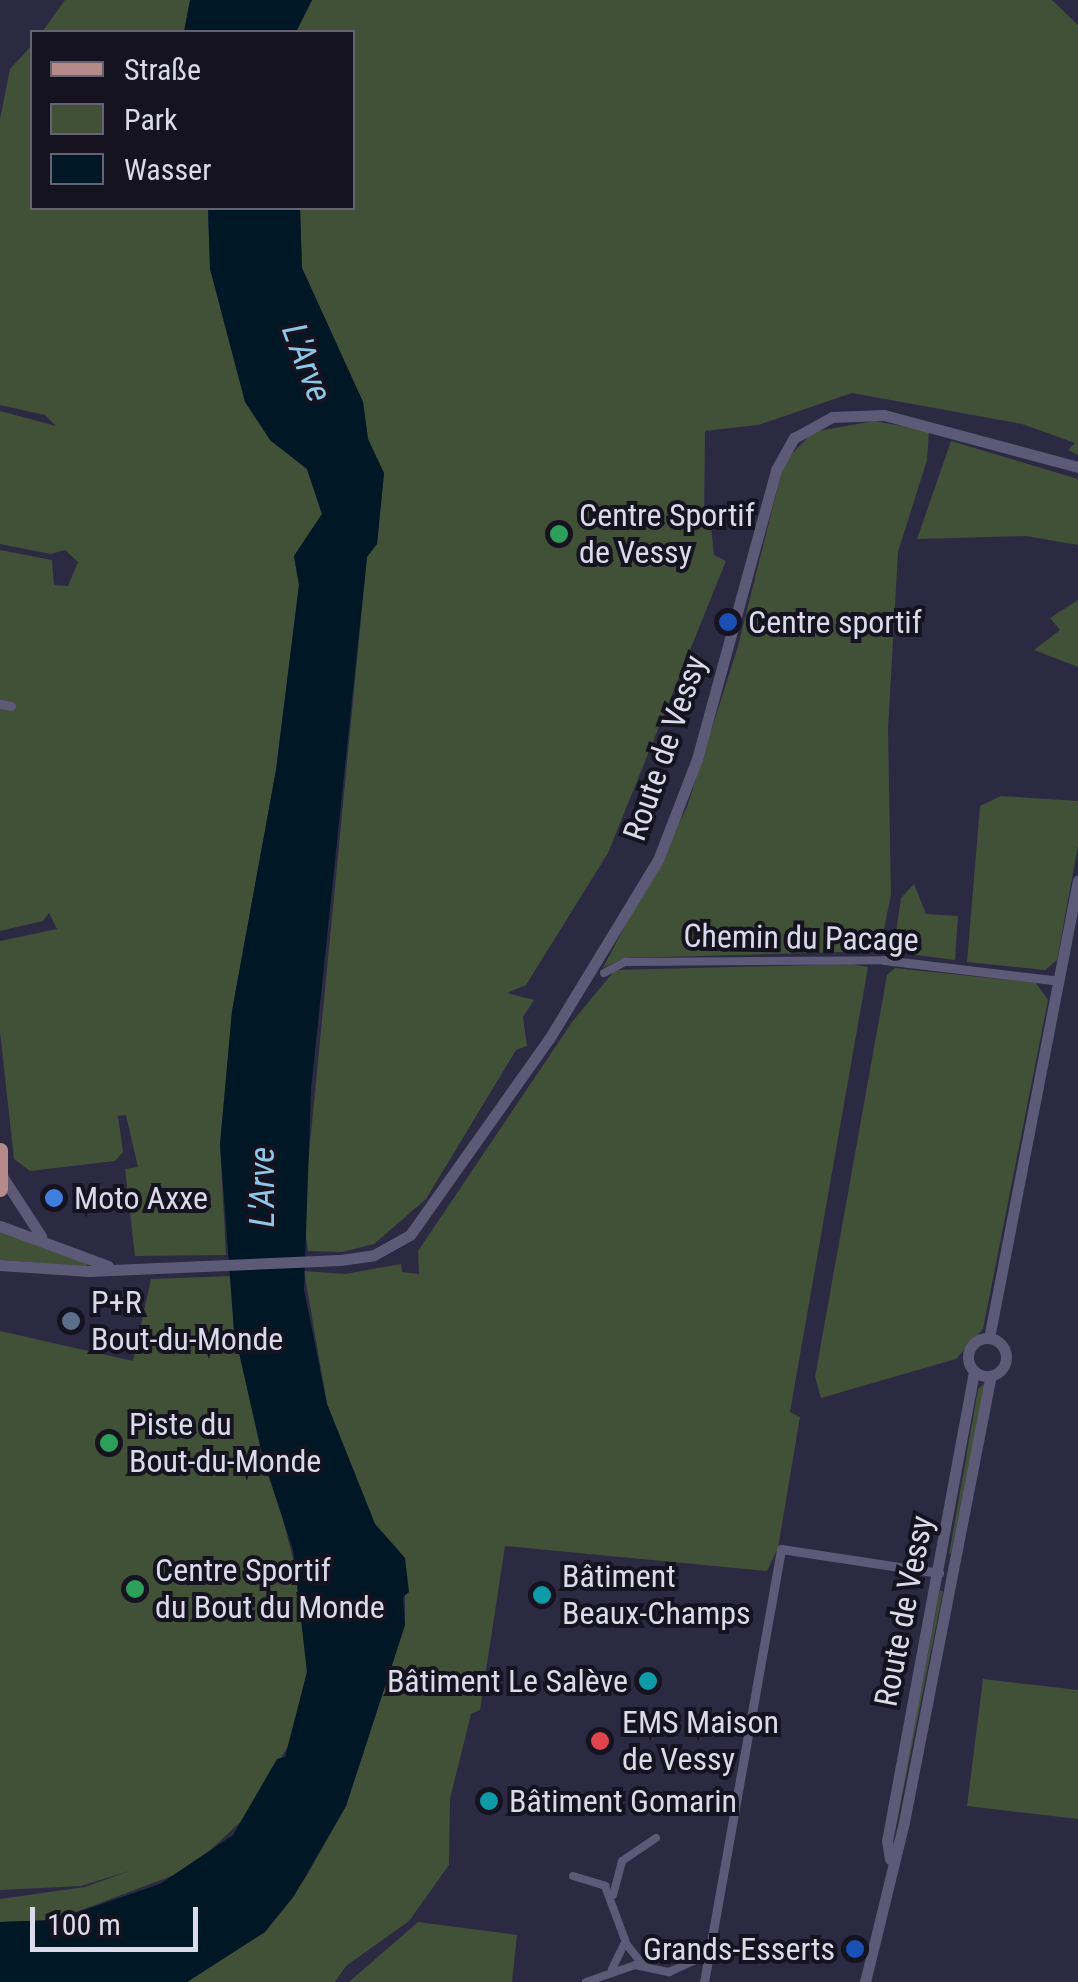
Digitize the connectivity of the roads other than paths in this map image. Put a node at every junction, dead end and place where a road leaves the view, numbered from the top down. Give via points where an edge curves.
1 (1078, 467) edge
2 (0, 704) edge
3 (12, 706) dead end
4 (1078, 881) edge
5 (884, 960) joint
6 (604, 973) dead end
7 (1059, 981) junction
8 (0, 1150) edge
9 (1, 1182) edge
10 (0, 1226) edge
11 (40, 1236) junction
12 (0, 1265) edge
13 (112, 1267) junction
14 (989, 1338) junction
15 (974, 1372) junction
16 (991, 1376) junction
17 (944, 1575) junction
18 (656, 1838) dead end
19 (617, 1868) junction
20 (573, 1876) dead end
21 (590, 1879) junction
22 (614, 1900) junction
23 (624, 1938) junction
24 (711, 1953) junction
25 (643, 1965) junction
26 (611, 1970) junction
27 (586, 1982) edge
28 (704, 1982) edge
29 (865, 1982) edge

1 - 13 street, Route de Vessy via 884,415 832,417 794,438 776,470 697,759 650,873 432,1213 393,1246 340,1260
2 - 3 street
4 - 7 street
5 - 6 street, Chemin du Pacage via 625,962
5 - 7 street, Chemin du Pacage
7 - 14 street
8 - 9 main road
9 - 11 street
10 - 11 street
11 - 13 street
12 - 13 street
14 - 15 street via 969,1350
14 - 16 street via 1002,1344 1006,1358
15 - 16 street
15 - 17 street, Route de Vessy
16 - 17 street, Route de Vessy
17 - 24 street via 780,1549
17 - 29 street, Route de Vessy via 887,1841 890,1860
18 - 19 street
19 - 21 street
19 - 22 street
20 - 21 street
21 - 22 street
22 - 23 street
23 - 25 street
23 - 26 street via 621,1960
24 - 25 street via 669,1972
24 - 28 street
25 - 26 street
26 - 27 street

